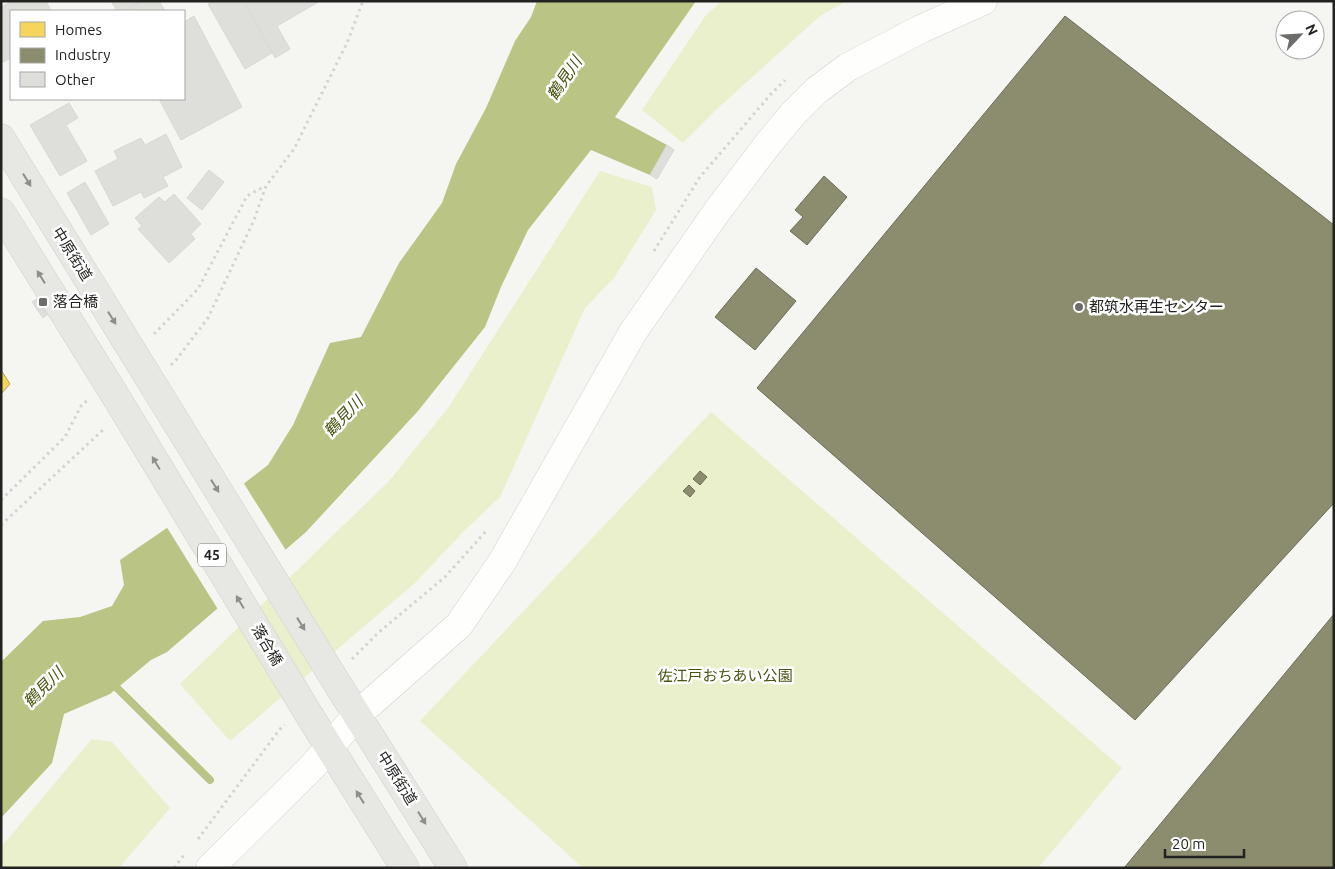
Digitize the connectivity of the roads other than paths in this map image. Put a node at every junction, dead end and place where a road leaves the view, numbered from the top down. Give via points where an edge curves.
1 (982, 1) edge
2 (1, 138) edge
3 (1, 212) edge
4 (358, 714) junction
5 (329, 747) junction
6 (210, 868) edge
7 (405, 868) edge
8 (453, 868) edge

1 - 4 street via 848,68 817,90 792,115 718,210 633,332 502,562 458,625
2 -> 4 main road, 中原街道 / 45, bridge via 156,368
5 -> 3 main road, 落合橋 / 45, bridge via 101,396
4 - 5 street
4 -> 8 main road, 中原街道 / 45
5 - 6 street
7 -> 5 main road, 45

